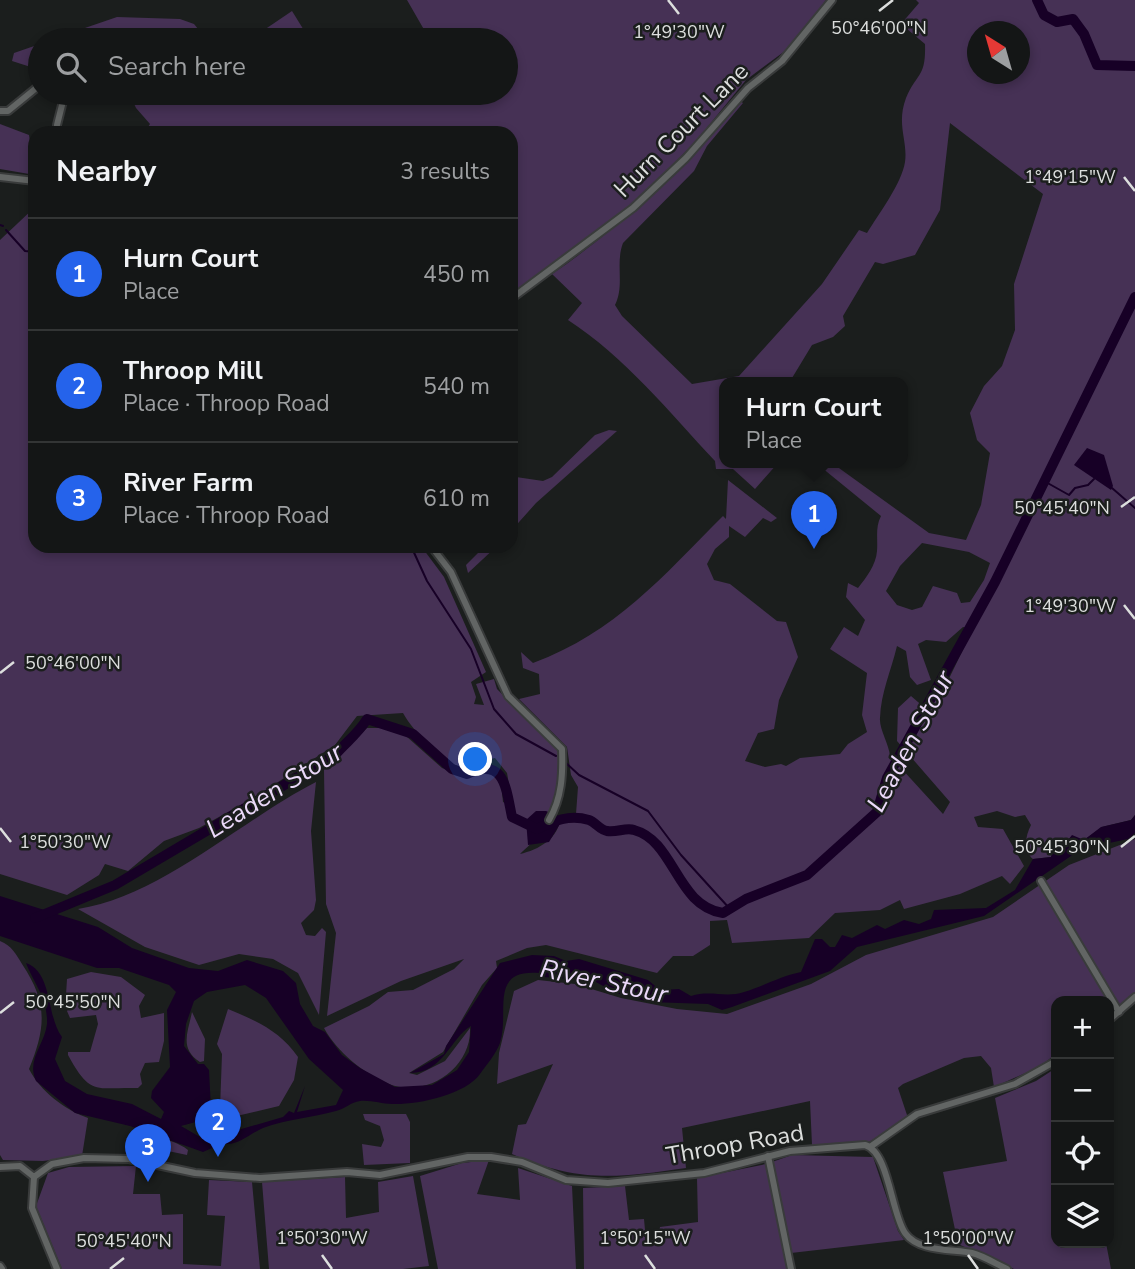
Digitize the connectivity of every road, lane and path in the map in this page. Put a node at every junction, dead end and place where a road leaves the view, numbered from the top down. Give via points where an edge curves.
1 (832, 0) edge
2 (28, 95) edge
3 (62, 105) edge
4 (0, 111) edge
5 (57, 125) dead end
6 (0, 177) edge
7 (28, 180) edge
8 (518, 294) edge
9 (436, 553) edge
10 (549, 820) dead end
11 (1041, 881) dead end
12 (1135, 997) edge
13 (1119, 1012) junction
14 (1114, 1016) edge
15 (1051, 1064) edge
16 (870, 1147) junction
17 (768, 1156) junction
18 (0, 1167) edge
19 (34, 1177) junction
20 (57, 1269) edge
21 (791, 1269) edge
22 (1007, 1269) edge

1 - 8 street, Hurn Court Lane via 782,61 748,88 686,158 633,208
2 - 4 street via 8,111
3 - 5 street
6 - 7 street
9 - 10 street via 451,572 508,696 562,749 564,777
11 - 13 street
12 - 13 street
13 - 14 street
15 - 16 street via 1015,1084 917,1114
16 - 17 street, Throop Road
16 - 22 street via 881,1163 905,1234 918,1243 975,1253
17 - 19 street, Throop Road via 705,1173 608,1183 566,1180 522,1162 491,1157 468,1157 380,1175 347,1172 260,1178 195,1173 130,1158 85,1158 52,1164
17 - 21 street
18 - 19 street via 20,1166
19 - 20 street via 32,1209

